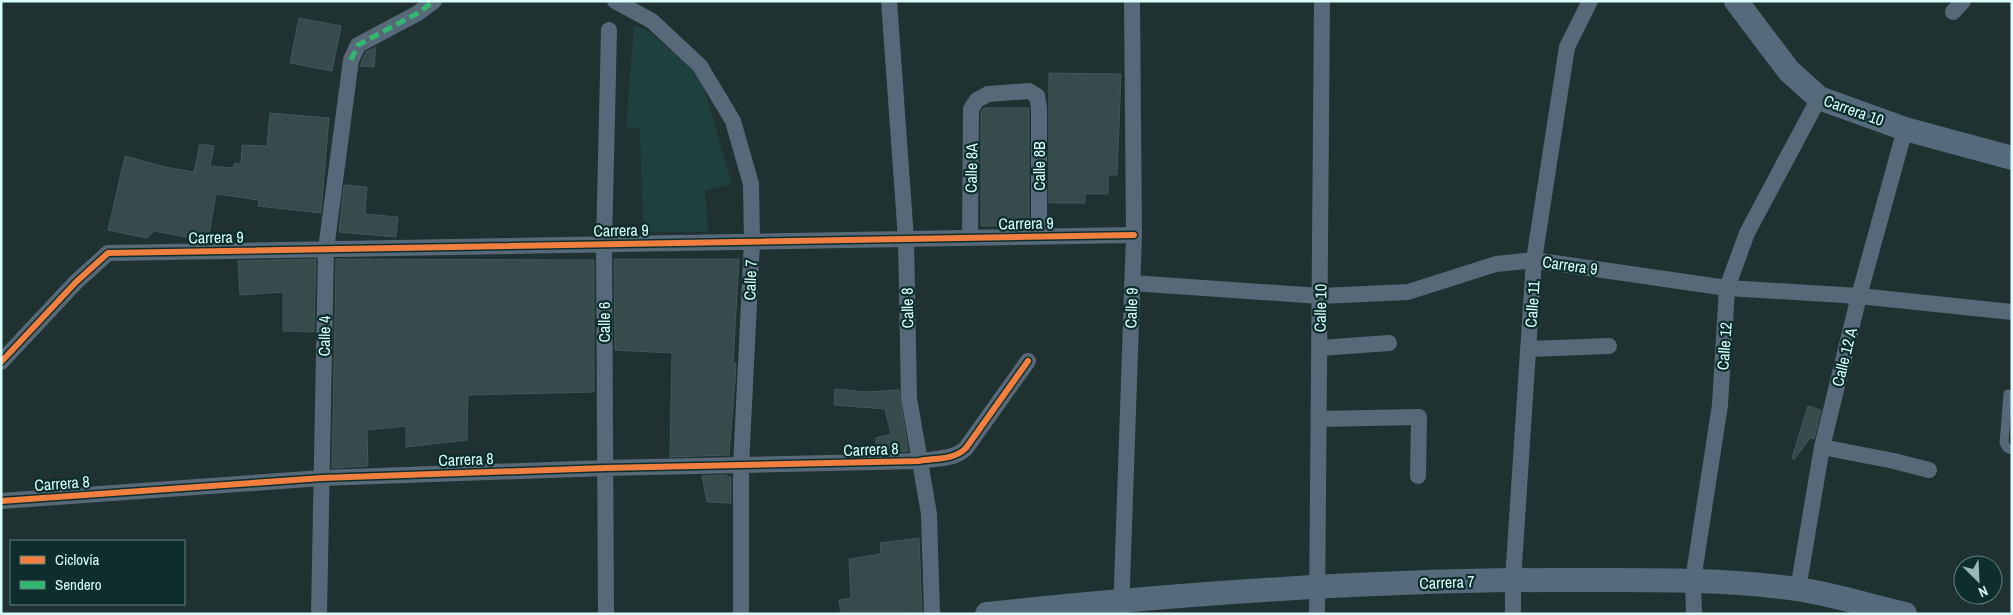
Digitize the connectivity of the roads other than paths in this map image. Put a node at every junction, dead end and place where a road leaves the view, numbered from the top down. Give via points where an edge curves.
1 (434, 1) edge
2 (615, 1) edge
3 (889, 1) edge
4 (1132, 1) edge
5 (1322, 1) edge
6 (1590, 1) edge
7 (1736, 1) edge
8 (608, 30) dead end
9 (1037, 96) joint
10 (1819, 98) junction
11 (1905, 129) junction
12 (2012, 158) edge
13 (1134, 235) junction
14 (1038, 237) junction
15 (970, 238) junction
16 (906, 239) junction
17 (752, 242) junction
18 (604, 244) junction
19 (326, 249) junction
20 (1534, 260) junction
21 (1132, 283) junction
22 (1727, 288) junction
23 (1320, 296) junction
24 (1859, 296) junction
25 (2012, 312) edge
26 (1389, 343) dead end
27 (1609, 346) dead end
28 (1320, 348) junction
29 (1528, 349) junction
30 (1028, 361) dead end
31 (1, 362) edge
32 (2008, 394) dead end
33 (1319, 419) junction
34 (1822, 447) junction
35 (2012, 450) edge
36 (926, 460) junction
37 (741, 466) junction
38 (605, 468) junction
39 (1929, 470) dead end
40 (1418, 476) dead end
41 (322, 478) junction
42 (1, 501) edge
43 (1513, 580) junction
44 (1693, 580) junction
45 (1317, 586) junction
46 (1798, 589) junction
47 (1121, 607) edge
48 (319, 614) edge
49 (606, 614) edge
50 (742, 614) edge
51 (932, 614) edge
52 (987, 614) edge
53 (1317, 614) edge
54 (1513, 614) edge
55 (1694, 614) edge
56 (1905, 614) edge

1 - 19 street, Calle 4 via 358,45 351,60
2 - 17 street, Calle 7 via 652,21 700,66 734,121 751,184
3 - 16 street, Calle 8
4 - 13 street, Calle 9
5 - 23 street, Calle 10
6 - 20 street, Calle 11 via 1567,48
7 - 10 main road, Carrera 10 via 1789,71
8 - 18 street, Calle 6
9 - 14 street, Calle 8B
9 - 15 street, Calle 8A via 1029,91 988,94 977,100 972,109
10 - 11 main road, Carrera 10
10 - 22 street, Calle 12 via 1747,233
11 - 12 main road, Carrera 10
11 - 24 street, Calle 12 A
13 - 14 street, Carrera 9
13 - 21 street, Calle 9
14 - 15 street, Carrera 9
15 - 16 street, Carrera 9
16 - 17 street, Carrera 9
16 - 36 street, Calle 8 via 909,398
17 - 18 street, Carrera 9
17 - 37 street, Calle 7
18 - 19 street, Carrera 9
18 - 38 street, Calle 6
19 - 31 street, Carrera 9 via 108,253 76,282
19 - 41 street, Calle 4
20 - 22 street, Carrera 9
20 - 23 street, Carrera 9 via 1496,264 1408,292
20 - 29 street, Calle 11
21 - 23 street, Carrera 9
21 - 47 street, Calle 9
22 - 24 street, Carrera 9
22 - 44 street, Calle 12 via 1720,405
23 - 28 street, Calle 10
24 - 25 street, Carrera 9
24 - 34 street, Calle 12 A
26 - 28 street
27 - 29 street
28 - 33 street, Calle 10
29 - 43 street, Calle 11
30 - 36 street, Carrera 8 via 960,454
32 - 35 lane via 2004,443
33 - 40 street via 1419,417
33 - 45 street, Calle 10
34 - 39 street
34 - 46 street, Calle 12 A
36 - 37 street, Carrera 8
36 - 51 street, Calle 8
37 - 38 street, Carrera 8
37 - 50 street, Calle 7
38 - 41 street, Carrera 8
38 - 49 street, Calle 6
41 - 42 street, Carrera 8
41 - 48 street, Calle 4
43 - 44 main road, Carrera 7
43 - 45 main road, Carrera 7
43 - 54 street, Calle 11
44 - 46 main road, Carrera 7
44 - 55 street, Calle 12
45 - 47 main road, Carrera 7
45 - 53 street, Calle 10
46 - 56 main road, Carrera 7
47 - 52 main road, Carrera 7

